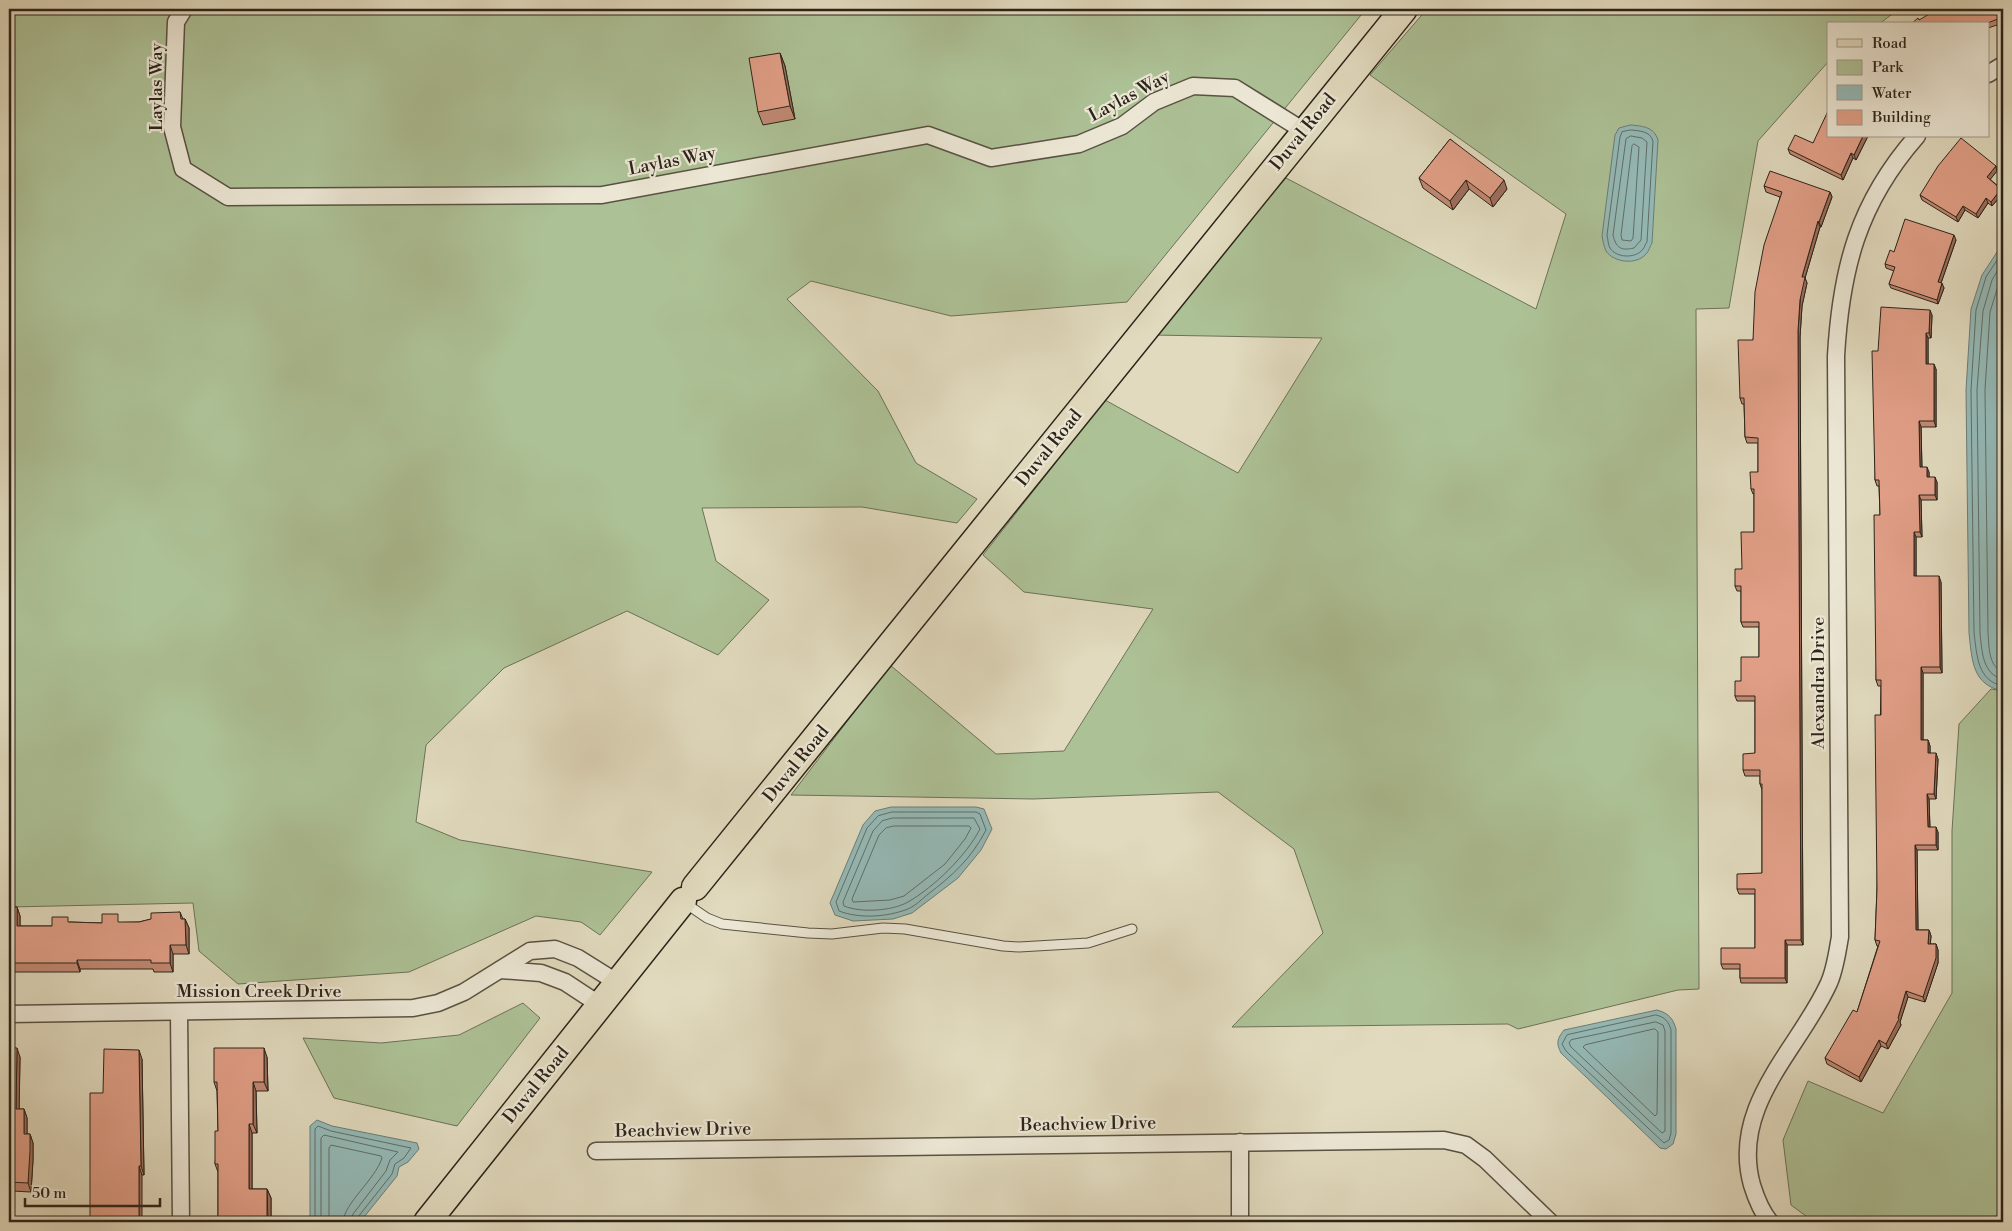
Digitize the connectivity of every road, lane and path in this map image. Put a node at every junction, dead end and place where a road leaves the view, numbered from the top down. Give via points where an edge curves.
1 (184, 9) edge
2 (1404, 9) edge
3 (2003, 65) edge
4 (1990, 73) edge
5 (1304, 131) junction
6 (1915, 138) edge
7 (689, 894) junction
8 (1132, 929) dead end
9 (500, 970) junction
10 (618, 983) junction
11 (600, 1005) junction
12 (179, 1012) junction
13 (9, 1014) edge
14 (1240, 1142) junction
15 (596, 1151) dead end
16 (181, 1222) edge
17 (427, 1222) edge
18 (1240, 1222) edge
19 (1550, 1222) edge
20 (1770, 1222) edge

1 - 5 street, Laylas Way via 176,22 172,127 183,169 228,197 602,195 928,135 991,158 1079,144 1122,126 1154,102 1194,86 1235,88
2 - 5 main road, Duval Road
3 - 4 street
5 - 7 main road, Duval Road
6 - 20 street, Alexandra Drive via 1885,177 1868,209 1845,276 1838,314 1840,937 1829,985 1762,1093 1752,1120 1747,1146 1749,1172 1756,1197
7 - 8 lane via 707,918 722,924 808,933 905,929 1019,947 1088,943
7 - 10 main road, Duval Road
9 - 10 street, Mission Creek Drive via 530,951 555,949 578,958
9 - 11 street via 541,973 565,982
9 - 12 street, Mission Creek Drive via 464,992 413,1008
10 - 11 main road, Duval Road
11 - 17 main road, Duval Road
12 - 13 street, Mission Creek Drive
12 - 16 street
14 - 15 street, Beachview Drive
14 - 18 street
14 - 19 street, Beachview Drive via 1444,1140 1466,1145 1485,1158

